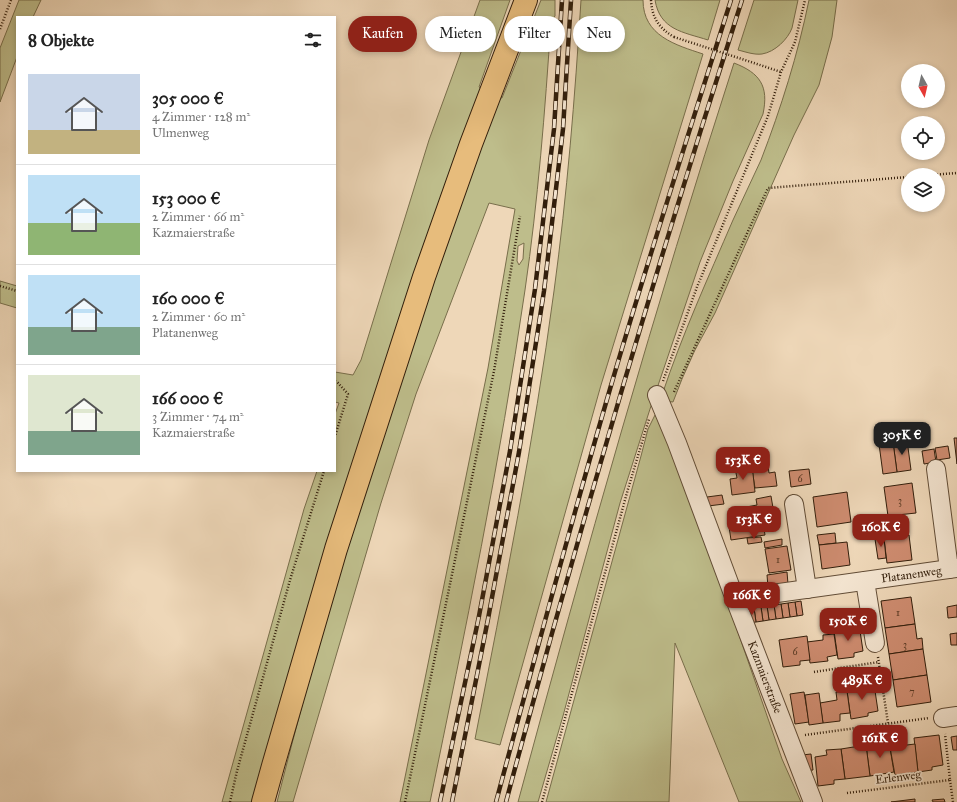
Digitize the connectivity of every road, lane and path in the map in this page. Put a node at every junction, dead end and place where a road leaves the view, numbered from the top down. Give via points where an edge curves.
1 (12, 0) edge
2 (526, 0) edge
3 (651, 0) edge
4 (805, 0) edge
5 (0, 29) edge
6 (782, 72) junction
7 (957, 173) edge
8 (945, 174) edge
9 (901, 178) edge
10 (520, 216) dead end
11 (0, 286) edge
12 (16, 291) edge
13 (336, 381) edge
14 (660, 400) junction
15 (336, 433) edge
16 (936, 469) dead end
17 (324, 472) edge
18 (794, 504) dead end
19 (953, 569) edge
20 (865, 581) junction
21 (807, 589) junction
22 (735, 599) junction
23 (875, 643) joint
24 (879, 662) junction
25 (814, 672) dead end
26 (950, 717) edge
27 (888, 723) junction
28 (788, 737) junction
29 (950, 780) junction
30 (847, 793) dead end
31 (230, 802) edge
32 (263, 802) edge
33 (404, 802) edge
34 (542, 802) edge
35 (813, 802) edge
36 (953, 802) edge

1 - 5 path
2 - 32 main road via 424,277 336,549
3 - 6 path, bridge via 657,22 664,31 674,37
4 - 6 path via 794,42
6 - 14 path via 768,116 697,287
7 - 8 path
9 - 14 path via 768,188 672,394
10 - 33 path via 494,372
11 - 12 path
13 - 15 path via 348,394
14 - 22 street, Kazmaierstraße
14 - 34 path via 628,489
16 - 19 street
17 - 31 path via 288,588
18 - 21 street
19 - 20 street, Platanenweg
20 - 21 street, Platanenweg
20 - 23 street, Platanenweg
21 - 22 street, Platanenweg
22 - 28 street, Kazmaierstraße
23 - 24 path
24 - 25 path
24 - 27 path
26 - 27 path
26 - 29 path
27 - 28 path
28 - 35 street, Kazmaierstraße
29 - 30 path, Erlenweg
29 - 36 path

